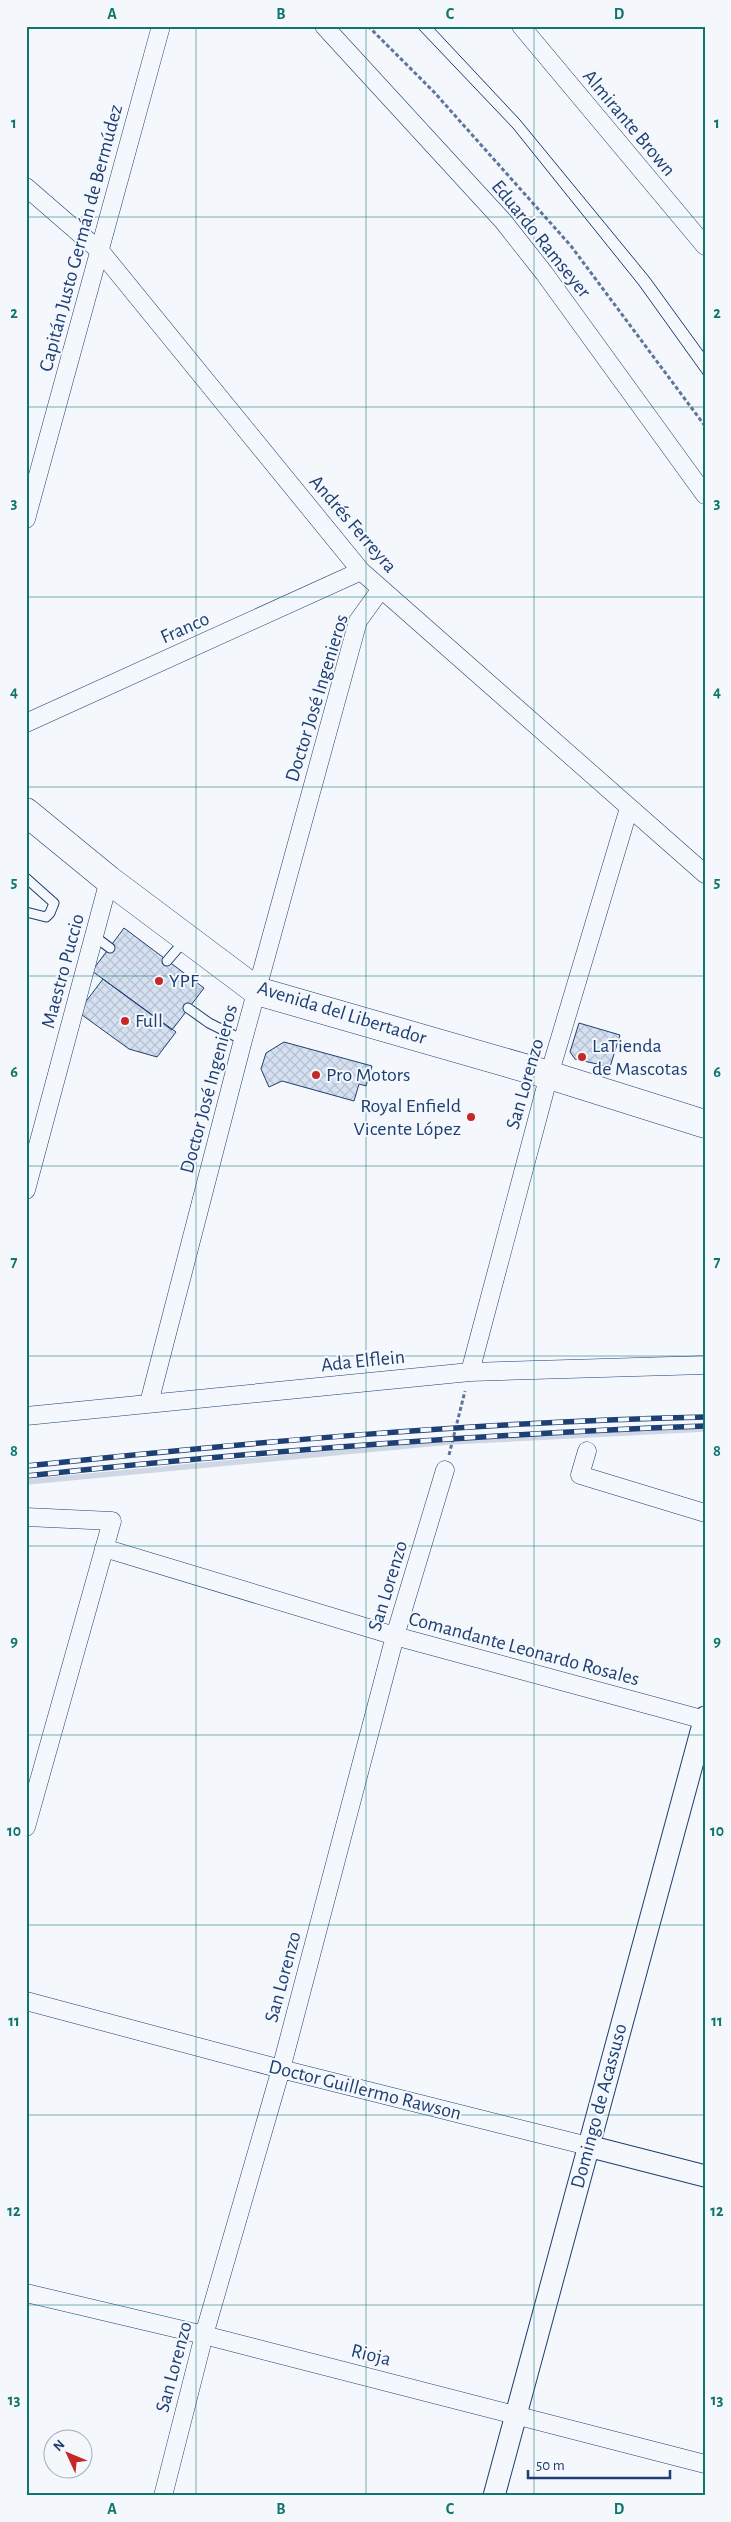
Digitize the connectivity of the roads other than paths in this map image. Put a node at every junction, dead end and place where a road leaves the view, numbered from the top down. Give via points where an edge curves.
1 (161, 26) edge
2 (324, 26) edge
3 (521, 26) edge
4 (26, 187) edge
5 (705, 246) edge
6 (101, 252) junction
7 (705, 494) edge
8 (26, 519) edge
9 (361, 571) junction
10 (381, 589) junction
11 (26, 723) edge
12 (629, 808) junction
13 (26, 812) edge
14 (705, 874) edge
15 (26, 878) edge
16 (109, 880) junction
17 (26, 912) edge
18 (94, 936) junction
19 (186, 938) junction
20 (110, 948) dead end
21 (167, 961) dead end
22 (257, 991) junction
23 (188, 1008) dead end
24 (243, 1040) junction
25 (549, 1075) junction
26 (705, 1124) edge
27 (26, 1190) edge
28 (705, 1365) edge
29 (470, 1372) junction
30 (149, 1403) junction
31 (26, 1416) edge
32 (586, 1451) dead end
33 (445, 1470) road end
34 (705, 1514) edge
35 (26, 1517) edge
36 (104, 1548) junction
37 (395, 1636) junction
38 (705, 1719) edge
39 (26, 1827) edge
40 (26, 2001) edge
41 (281, 2069) junction
42 (588, 2146) junction
43 (705, 2176) edge
44 (26, 2293) edge
45 (204, 2335) junction
46 (516, 2414) junction
47 (705, 2464) edge
48 (163, 2496) edge
49 (494, 2496) edge

1 - 6 street, Capitán Justo Germán de Bermúdez
2 - 7 street, Eduardo Ramseyer via 503,221
3 - 5 street, Almirante Brown
4 - 6 street, Andrés Ferreyra
6 - 8 street, Capitán Justo Germán de Bermúdez
6 - 9 street, Andrés Ferreyra
9 - 10 street, Andrés Ferreyra
9 - 11 street, Franco
10 - 12 street, Andrés Ferreyra
10 - 22 street, Doctor José Ingenieros via 358,621
12 - 14 street, Andrés Ferreyra
12 - 25 street, San Lorenzo
13 - 16 main road, Avenida del Libertador
15 - 17 lane via 54,903 46,916
16 - 18 street, Maestro Puccio
16 - 19 main road, Avenida del Libertador
18 - 20 lane
18 - 27 street, Maestro Puccio
19 - 21 lane
19 - 22 main road, Avenida del Libertador
22 - 24 street, Doctor José Ingenieros
22 - 25 main road, Avenida del Libertador
23 - 24 lane
24 - 30 street, Doctor José Ingenieros
25 - 26 main road, Avenida del Libertador
25 - 29 street, San Lorenzo
28 - 29 street, Ada Elflein
29 - 30 street, Ada Elflein
30 - 31 street, Ada Elflein
32 - 34 street via 580,1475
33 - 37 street, San Lorenzo
35 - 36 street via 112,1521
36 - 37 street, Comandante Leonardo Rosales
36 - 39 street
37 - 38 street, Comandante Leonardo Rosales
37 - 41 street, San Lorenzo
38 - 42 street, Domingo de Acassuso
40 - 41 street, Doctor Guillermo Rawson
41 - 42 street, Doctor Guillermo Rawson
41 - 45 street, San Lorenzo
42 - 43 street, Doctor Guillermo Rawson
42 - 46 street, Domingo de Acassuso
44 - 45 street, Rioja
45 - 46 street, Rioja
45 - 48 street, San Lorenzo
46 - 47 street, Rioja
46 - 49 street, Domingo de Acassuso

